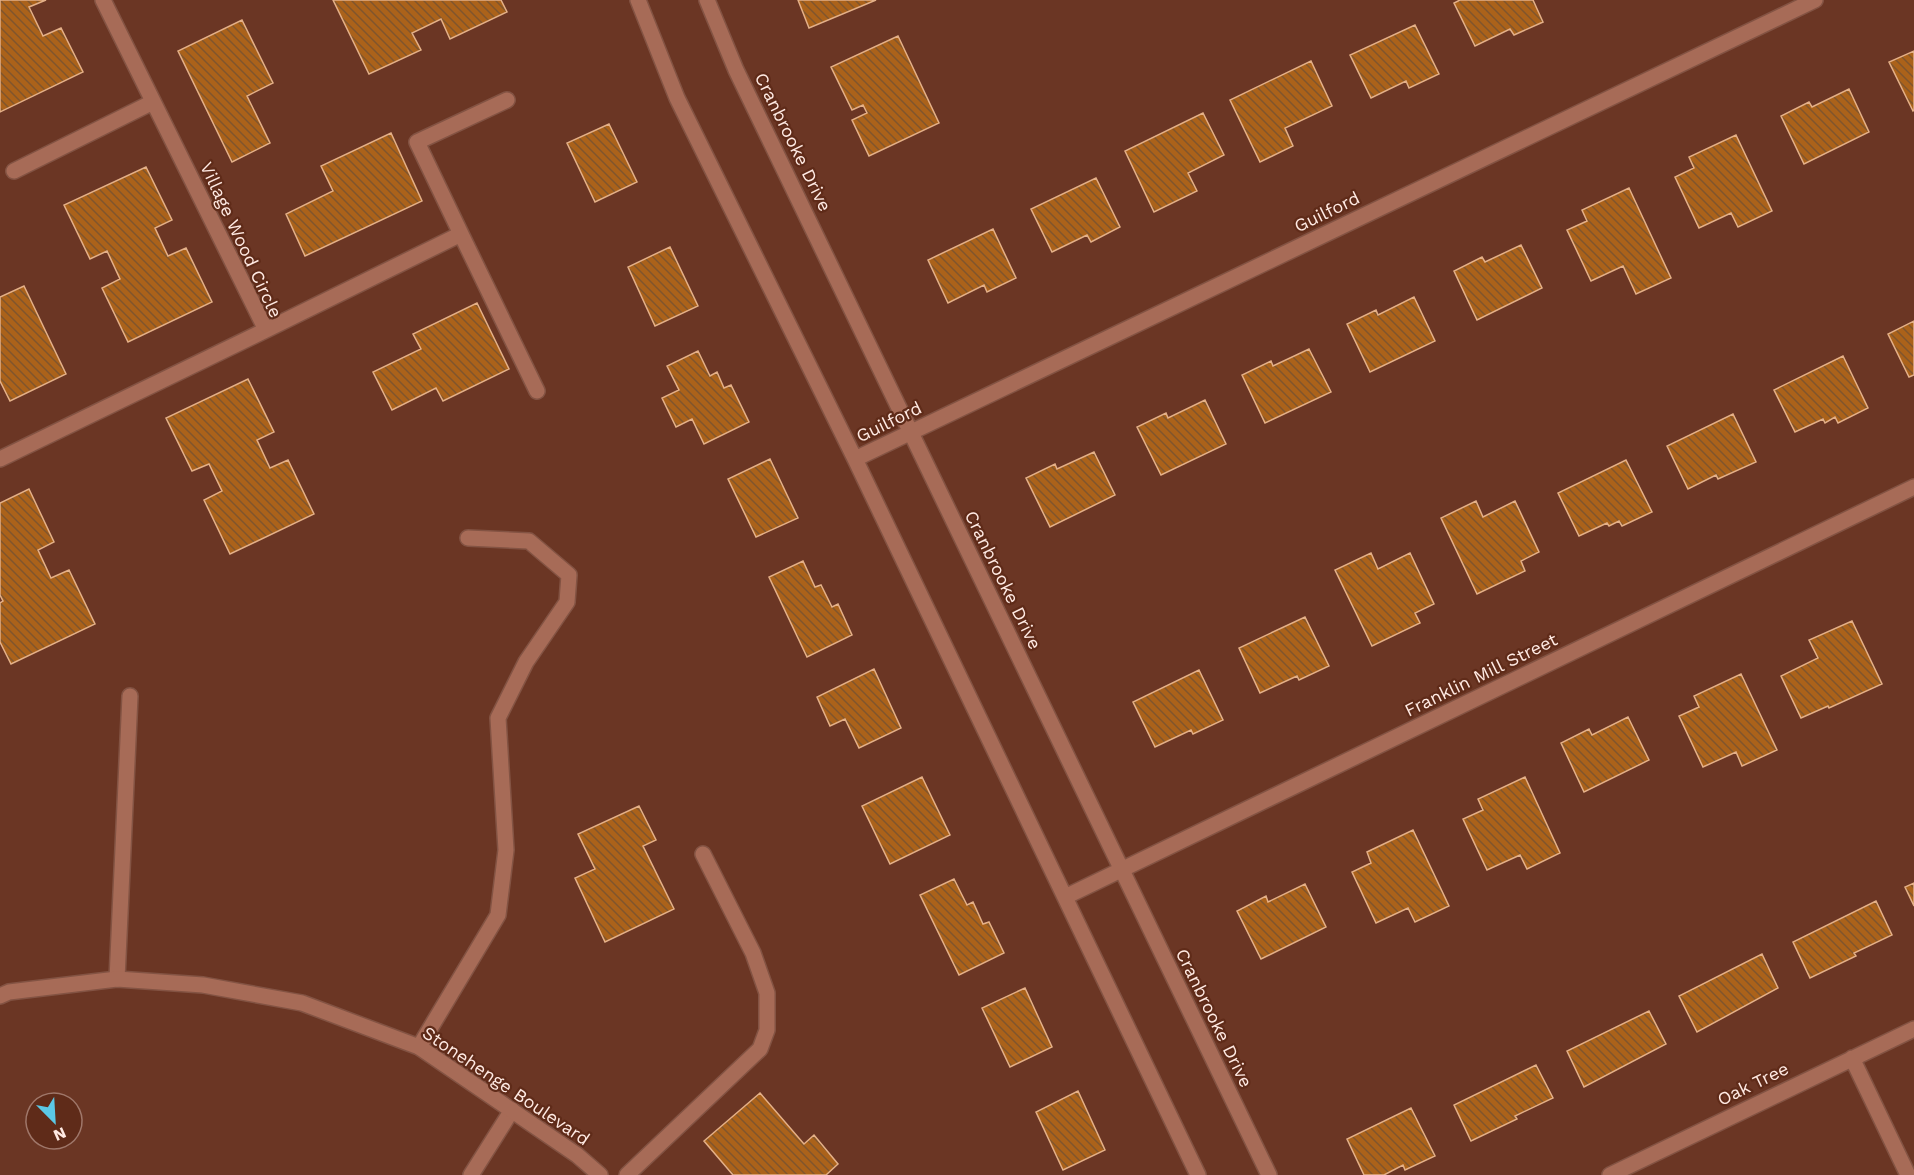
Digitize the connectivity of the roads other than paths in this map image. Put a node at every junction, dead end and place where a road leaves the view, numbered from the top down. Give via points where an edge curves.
1 (103, 0) edge
2 (638, 0) edge
3 (707, 0) edge
4 (1815, 0) edge
5 (507, 100) dead end
6 (153, 102) junction
7 (14, 171) dead end
8 (461, 234) junction
9 (266, 330) junction
10 (537, 392) dead end
11 (911, 433) junction
12 (0, 459) edge
13 (855, 459) junction
14 (1914, 487) edge
15 (468, 538) dead end
16 (130, 696) dead end
17 (702, 854) dead end
18 (1121, 870) junction
19 (1065, 897) junction
20 (117, 979) junction
21 (0, 996) edge
22 (1914, 1029) edge
23 (419, 1047) junction
24 (1852, 1058) junction
25 (512, 1110) junction
26 (471, 1175) edge
27 (600, 1175) edge
28 (627, 1175) edge
29 (1198, 1175) edge
30 (1269, 1175) edge
31 (1610, 1175) edge
32 (1908, 1175) edge

1 - 6 street, Village Wood Circle
2 - 13 street via 677,98
3 - 11 street, Cranbrooke Drive via 736,70
4 - 11 street, Guilford
5 - 8 street via 417,142
6 - 7 street
6 - 9 street, Village Wood Circle
8 - 9 street
8 - 10 street
9 - 12 street, Village Wood Circle
11 - 13 street, Guilford
11 - 18 street, Cranbrooke Drive
13 - 19 street
14 - 18 street, Franklin Mill Street
15 - 23 street via 529,541 569,574 567,602 526,662 498,718 506,850 498,915
16 - 20 street
17 - 28 street via 753,953 767,993 767,1030 760,1049
18 - 19 street, Franklin Mill Street
18 - 30 street, Cranbrooke Drive
19 - 29 street
20 - 21 street, Stonehenge Boulevard
20 - 23 street, Stonehenge Boulevard via 203,986 302,1003
22 - 24 street, Oak Tree
23 - 25 street, Stonehenge Boulevard
24 - 31 street, Oak Tree
24 - 32 street
25 - 26 street
25 - 27 street, Stonehenge Boulevard

